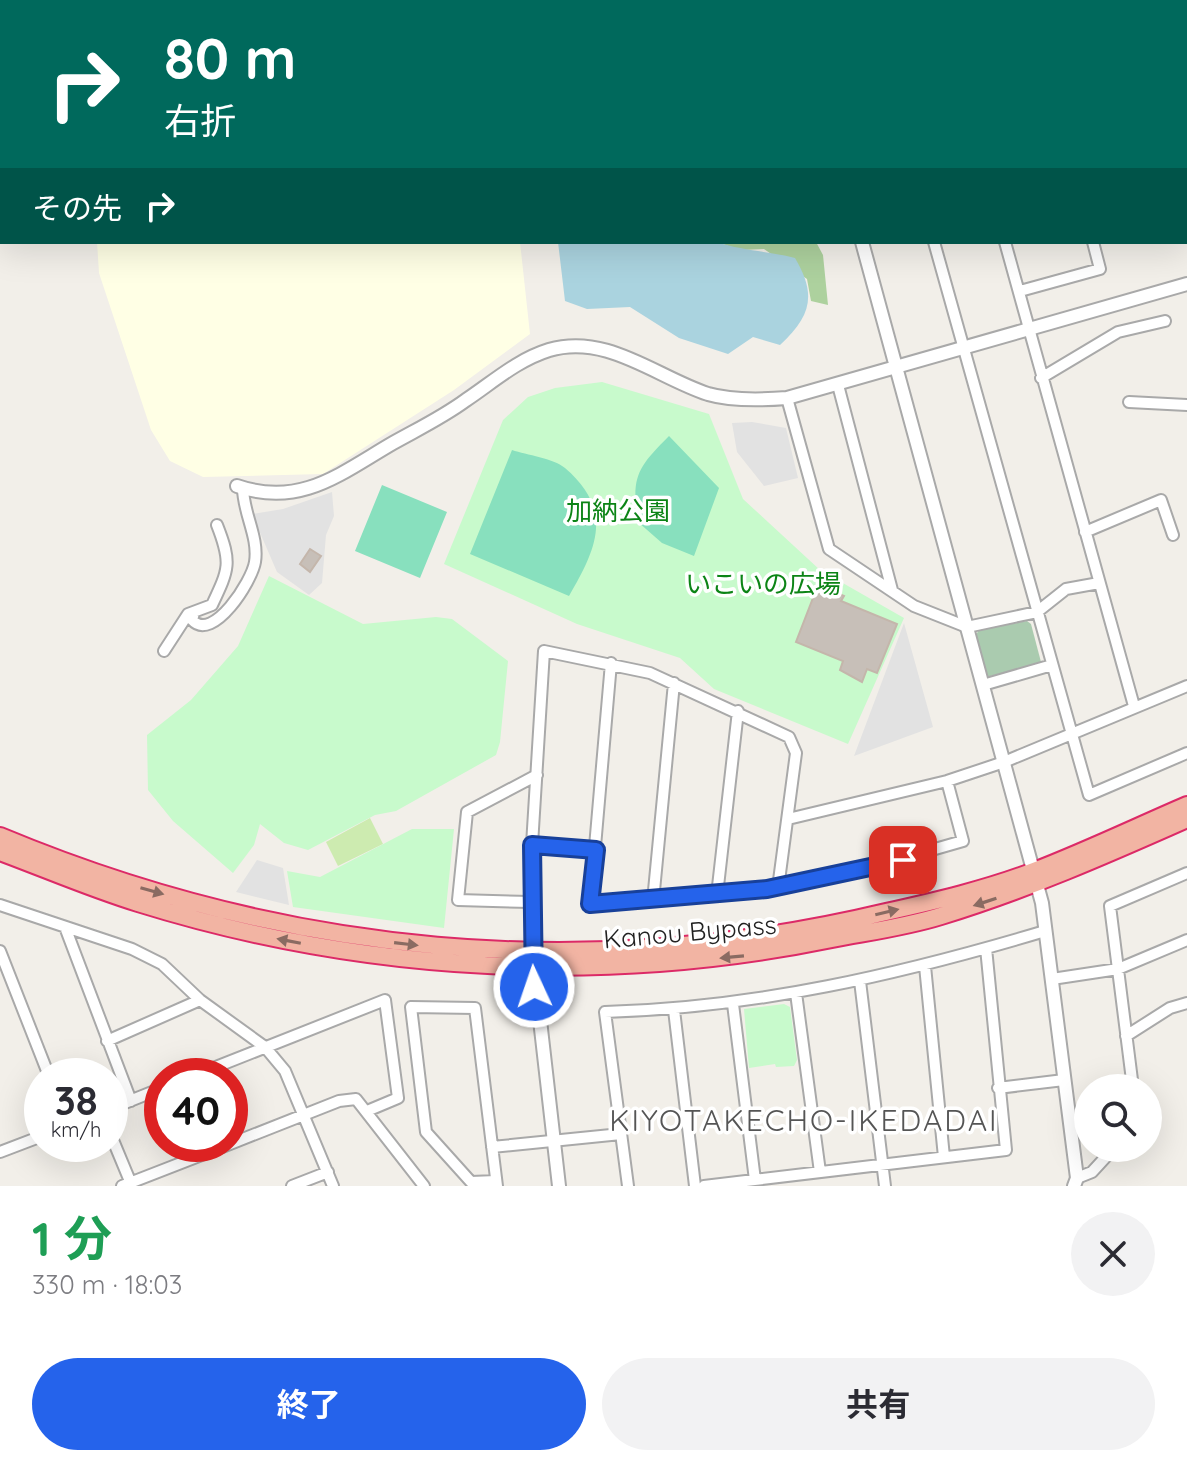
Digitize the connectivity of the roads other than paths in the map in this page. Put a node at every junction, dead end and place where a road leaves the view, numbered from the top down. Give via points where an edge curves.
1 (863, 244) edge
2 (935, 244) edge
3 (1006, 244) edge
4 (1094, 244) edge
5 (1187, 284) edge
6 (1020, 291) junction
7 (1165, 321) dead end
8 (1028, 330) junction
9 (963, 348) junction
10 (896, 367) junction
11 (1041, 378) junction
12 (838, 385) junction
13 (787, 398) junction
14 (1129, 402) dead end
15 (1187, 405) edge
16 (240, 487) joint
17 (217, 525) dead end
18 (1085, 532) junction
19 (1173, 535) dead end
20 (1099, 583) junction
21 (892, 590) junction
22 (1037, 612) junction
23 (194, 613) junction
24 (967, 627) junction
25 (164, 651) dead end
26 (611, 663) junction
27 (1052, 665) junction
28 (674, 683) junction
29 (983, 685) junction
30 (1187, 686) edge
31 (1134, 706) junction
32 (738, 711) junction
33 (1071, 734) junction
34 (1187, 753) edge
35 (1004, 762) junction
36 (537, 775) junction
37 (947, 781) junction
38 (1187, 805) edge
39 (788, 819) junction
40 (1187, 819) edge
41 (0, 836) edge
42 (532, 845) junction
43 (596, 850) junction
44 (0, 852) edge
45 (1187, 873) edge
46 (1035, 878) junction
47 (778, 888) junction
48 (717, 895) junction
49 (653, 901) junction
50 (530, 902) junction
51 (0, 905) edge
52 (65, 927) junction
53 (1045, 931) junction
54 (1187, 940) edge
55 (986, 948) junction
56 (0, 951) edge
57 (533, 960) junction
58 (925, 966) junction
59 (1118, 969) junction
60 (1052, 979) junction
61 (860, 981) junction
62 (796, 993) junction
63 (200, 1000) junction
64 (1187, 1003) edge
65 (733, 1004) junction
66 (674, 1010) junction
67 (1126, 1036) junction
68 (107, 1041) junction
69 (265, 1047) junction
70 (42, 1058) edge
71 (238, 1058) edge
72 (1131, 1074) edge
73 (1064, 1080) junction
74 (998, 1088) junction
75 (144, 1096) edge
76 (131, 1101) junction
77 (128, 1102) edge
78 (367, 1111) junction
79 (306, 1114) junction
80 (621, 1134) junction
81 (248, 1137) edge
82 (554, 1141) junction
83 (24, 1142) edge
84 (492, 1147) junction
85 (1, 1150) edge
86 (944, 1157) junction
87 (120, 1162) edge
88 (185, 1162) edge
89 (1101, 1162) edge
90 (882, 1165) junction
91 (328, 1172) junction
92 (820, 1172) junction
93 (755, 1180) junction
94 (1076, 1182) edge
95 (496, 1183) edge
96 (128, 1185) edge
97 (292, 1186) edge
98 (333, 1186) edge
99 (424, 1186) edge
100 (559, 1186) edge
101 (628, 1186) edge
102 (695, 1186) edge
103 (704, 1186) edge
104 (885, 1186) edge

1 - 10 street
2 - 9 street
3 - 6 street
4 - 6 street via 1100,269
5 - 8 street
6 - 8 street
7 - 11 street via 1118,332
8 - 9 street
8 - 11 street
9 - 10 street
9 - 22 street
10 - 12 street
10 - 24 street
11 - 18 street
12 - 13 street
12 - 21 street
13 - 16 street via 710,395 611,352 570,346 526,358 448,413 343,475 302,491 258,493
13 - 21 street via 829,549
14 - 15 street
16 - 23 street via 255,563 214,624 195,625
17 - 23 street via 229,570 212,605
18 - 19 street via 1161,500
18 - 20 street
20 - 22 street via 1066,589
20 - 31 street
21 - 24 street via 914,606
22 - 24 street
22 - 27 street
23 - 25 street via 188,614
24 - 29 street
26 - 28 street
26 - 36 street via 544,651
26 - 43 street
27 - 29 street
27 - 33 street
28 - 32 street
28 - 49 street
29 - 35 street
30 - 31 street
31 - 33 street
32 - 39 street via 789,737 796,753
32 - 48 street
33 - 34 street via 1089,795
33 - 35 street
35 - 37 street
35 - 46 street
36 - 42 street
36 - 50 street via 467,812 458,900
37 - 39 street
37 - 47 street via 963,841 872,869
38 - 46 highway, Kanou Bypass
39 - 47 street
40 - 46 highway, Kanou Bypass
41 -> 57 highway, Kanou Bypass via 103,877 237,915 373,940
42 - 43 street
42 - 50 street
43 - 49 street via 590,904
57 -> 44 highway, Kanou Bypass via 368,955 282,940 138,903
45 - 59 street via 1110,906
46 - 53 street
46 - 57 highway, Kanou Bypass via 937,918 750,955 646,964
47 - 48 street
48 - 49 street
50 - 57 street
51 - 52 street
52 - 63 street via 162,964
52 - 68 street
53 - 55 street
53 - 60 street
54 - 59 street
55 - 58 street
55 - 74 street
56 - 70 street
57 - 82 street
58 - 61 street
58 - 86 street
59 - 60 street
59 - 67 street
60 - 73 street
61 - 62 street
61 - 90 street
62 - 65 street
62 - 92 street
63 - 68 street
63 - 69 street
64 - 67 street
65 - 66 street
65 - 93 street
66 - 80 street via 605,1012
66 - 102 street
67 - 72 street
68 - 76 street
69 - 71 street
69 - 78 street via 385,1000 398,1098
69 - 79 street via 285,1071
73 - 74 street
73 - 94 street
74 - 86 street via 1006,1150
75 - 76 street
76 - 77 street
78 - 79 street via 348,1098
78 - 99 street
79 - 81 street
79 - 91 street
80 - 82 street
80 - 101 street
82 - 84 street
82 - 100 street
83 - 85 street
84 - 95 street
84 - 95 street via 475,1008 411,1007 426,1132 471,1182
86 - 90 street
87 - 96 street
88 - 96 street
89 - 94 street
90 - 92 street
90 - 104 street
91 - 97 street
91 - 98 street
92 - 93 street
93 - 103 street

